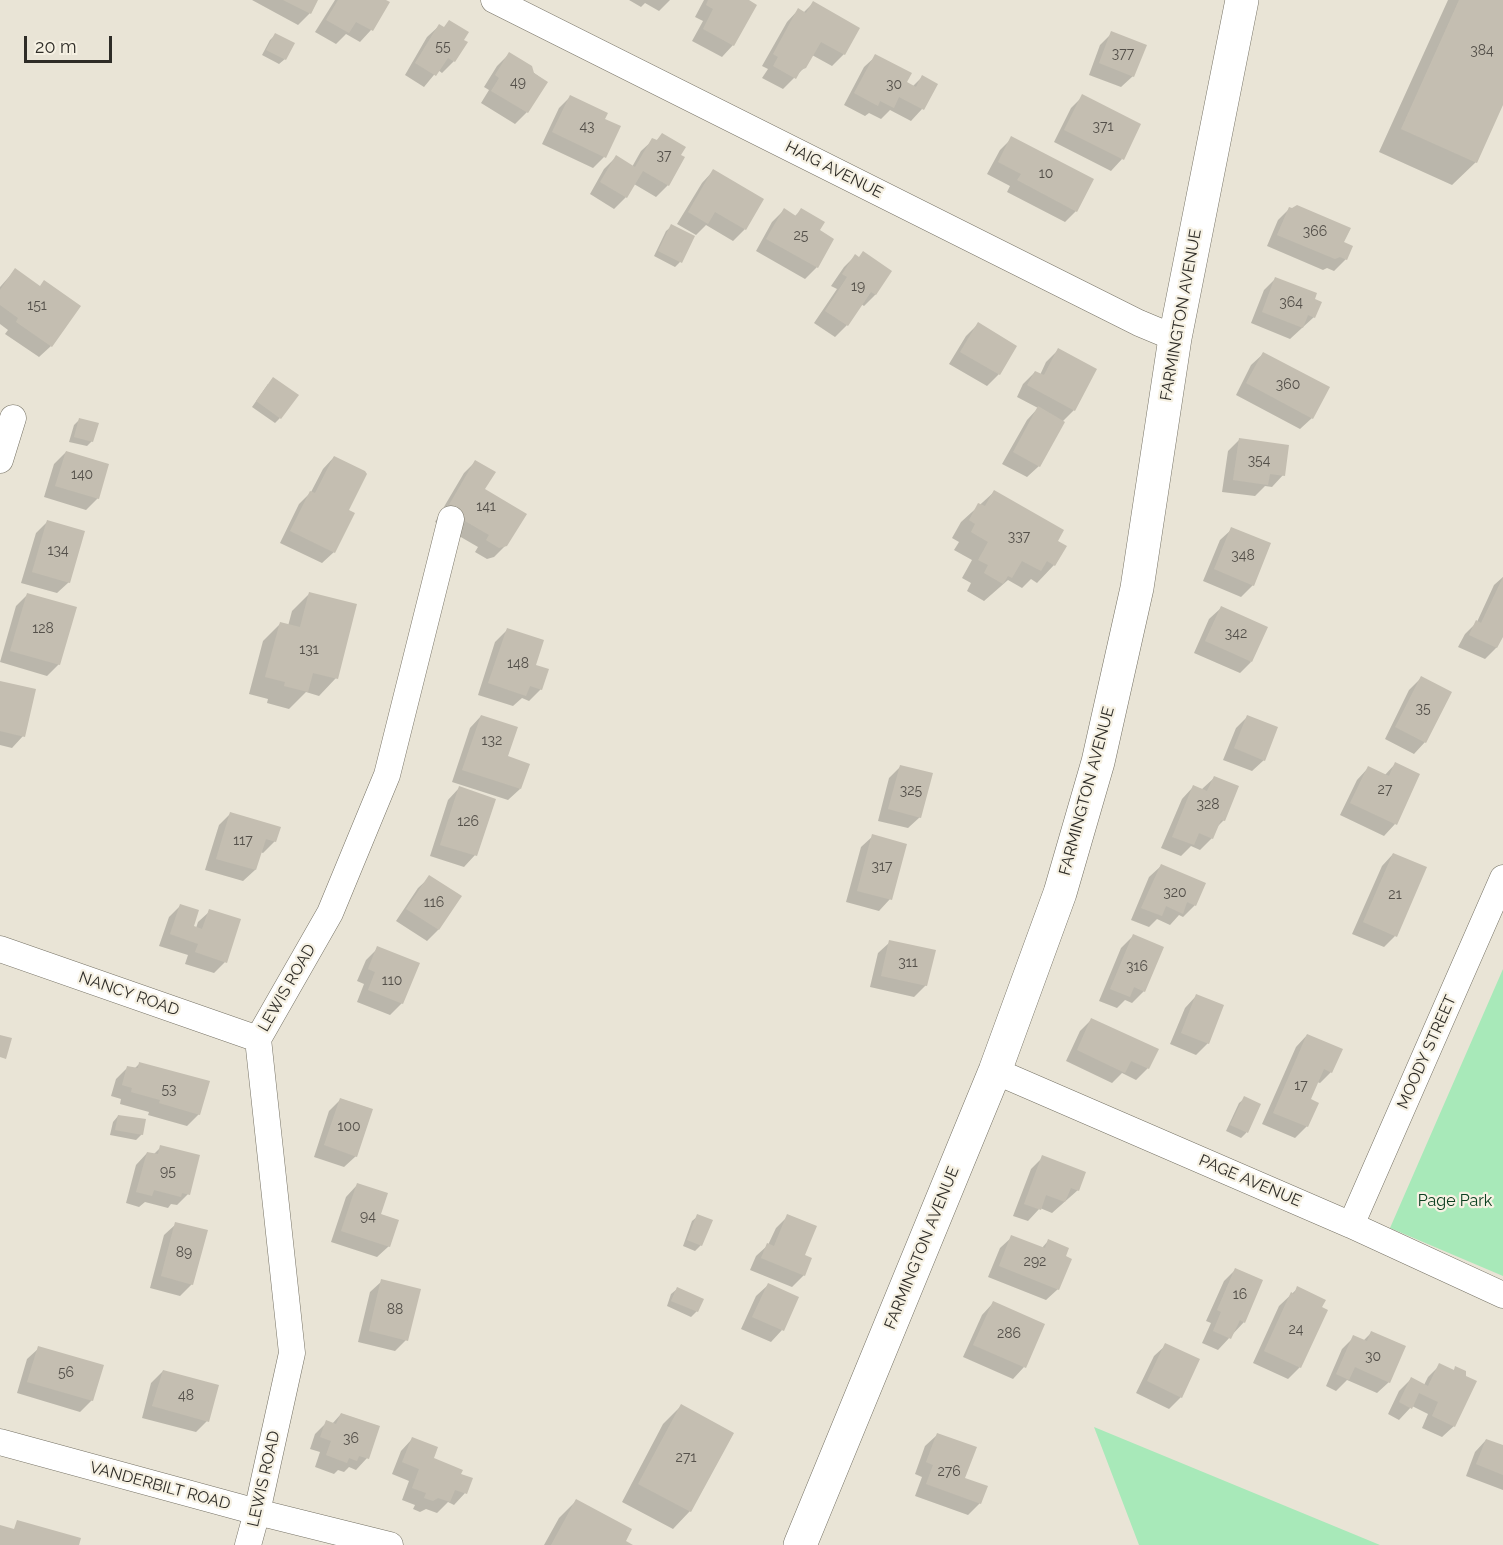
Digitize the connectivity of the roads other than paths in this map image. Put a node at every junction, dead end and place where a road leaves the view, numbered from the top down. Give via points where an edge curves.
1 (494, 0) edge
2 (1242, 0) edge
3 (1175, 338) junction
4 (13, 418) dead end
5 (0, 460) edge
6 (451, 519) dead end
7 (1503, 878) edge
8 (0, 950) edge
9 (258, 1039) junction
10 (995, 1071) junction
11 (1352, 1225) junction
12 (1503, 1295) edge
13 (0, 1442) edge
14 (257, 1512) junction
15 (248, 1545) edge
16 (390, 1545) edge
17 (800, 1545) edge

1 - 3 street, HAIG AVENUE
2 - 3 highway, FARMINGTON AVENUE
3 - 10 highway, FARMINGTON AVENUE via 1137,588 1098,762 1060,893
4 - 5 street
6 - 9 street, LEWIS ROAD via 387,775 330,913
7 - 11 street, MOODY STREET
8 - 9 street, NANCY ROAD
9 - 14 street, LEWIS ROAD via 292,1353
10 - 11 street, PAGE AVENUE
10 - 17 highway, FARMINGTON AVENUE
11 - 12 street, PAGE AVENUE
13 - 14 street, VANDERBILT ROAD
14 - 15 street, LEWIS ROAD
14 - 16 street, VANDERBILT ROAD

